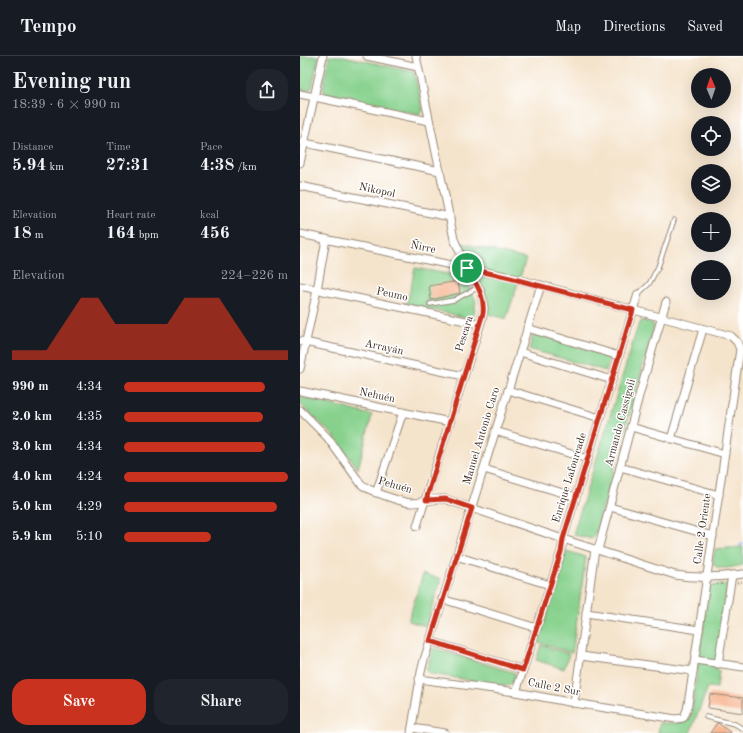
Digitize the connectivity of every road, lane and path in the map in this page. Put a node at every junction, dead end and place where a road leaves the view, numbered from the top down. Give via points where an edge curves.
1 (323, 56) edge
2 (367, 56) edge
3 (416, 56) edge
4 (418, 67) junction
5 (300, 94) edge
6 (314, 97) junction
7 (429, 121) junction
8 (302, 143) edge
9 (300, 163) edge
10 (440, 171) junction
11 (300, 186) edge
12 (450, 217) junction
13 (674, 220) dead end
14 (300, 234) edge
15 (326, 239) junction
16 (467, 268) junction
17 (540, 285) junction
18 (300, 286) edge
19 (479, 287) junction
20 (317, 290) junction
21 (638, 294) joint
22 (666, 302) dead end
23 (430, 304) dead end
24 (633, 310) junction
25 (662, 318) junction
26 (480, 324) junction
27 (527, 328) junction
28 (703, 329) junction
29 (303, 342) edge
30 (737, 342) joint
31 (520, 352) junction
32 (619, 356) junction
33 (300, 369) edge
34 (464, 376) junction
35 (612, 380) junction
36 (508, 390) junction
37 (300, 391) edge
38 (300, 410) edge
39 (403, 412) junction
40 (600, 418) junction
41 (450, 422) junction
42 (631, 427) junction
43 (496, 431) junction
44 (671, 439) junction
45 (725, 454) junction
46 (588, 458) junction
47 (620, 466) junction
48 (484, 469) junction
49 (376, 492) junction
50 (719, 495) junction
51 (576, 497) junction
52 (426, 500) junction
53 (610, 507) junction
54 (472, 508) junction
55 (417, 526) dead end
56 (713, 536) junction
57 (563, 539) junction
58 (597, 550) junction
59 (456, 556) junction
60 (743, 574) edge
61 (732, 575) junction
62 (707, 578) junction
63 (550, 585) junction
64 (442, 599) junction
65 (586, 613) junction
66 (537, 628) junction
67 (699, 630) junction
68 (430, 641) junction
69 (580, 656) junction
70 (695, 660) junction
71 (718, 664) junction
72 (743, 667) edge
73 (523, 670) junction
74 (693, 671) junction
75 (419, 679) junction
76 (516, 692) junction
77 (574, 703) junction
78 (706, 717) dead end
79 (683, 718) joint
80 (412, 730) edge
81 (743, 730) edge
82 (446, 733) edge

1 - 6 street
2 - 4 street
3 - 4 street, Pescara
4 - 7 street, Pescara
5 - 6 street
6 - 7 street
6 - 8 street
7 - 10 street, Pescara
8 - 9 street
8 - 10 street
10 - 12 street, Pescara
11 - 12 street, Nikopol
12 - 16 street, Pescara via 456,244
13 - 21 lane via 658,267 649,284
14 - 15 street, Ñirre
15 - 16 street, Ñirre
15 - 20 street
16 - 17 street, Ñirre
16 - 19 street, Pescara
17 - 24 street, Ñirre
17 - 27 street, Manuel Antonio Caro
18 - 20 street, Peumo
19 - 23 lane via 454,300
19 - 26 street, Pescara via 484,308
20 - 26 street, Peumo
20 - 29 street
21 - 24 street, Enrique Lafourcade
22 - 25 street, Armando Cassigoli
24 - 25 street, Ñirre
24 - 32 street, Enrique Lafourcade
25 - 28 street, Ñirre
25 - 42 street, Armando Cassigoli
26 - 34 street, Pescara
27 - 31 street, Manuel Antonio Caro
27 - 32 street
28 - 30 street, Ñirre via 731,336
28 - 44 street
29 - 33 street
29 - 34 street, Arrayán
30 - 45 street, Calle 2 Oriente via 740,349
31 - 35 street
31 - 36 street, Manuel Antonio Caro
32 - 35 street, Enrique Lafourcade
34 - 41 street, Pescara
35 - 40 street, Enrique Lafourcade
36 - 40 street
36 - 43 street, Manuel Antonio Caro
37 - 39 street, Nehuén
38 - 49 street, Pehuén via 327,437 361,484
39 - 41 street, Nehuén
39 - 49 street
40 - 46 street, Enrique Lafourcade
41 - 52 street, Pescara
42 - 44 street
42 - 47 street, Armando Cassigoli
43 - 46 street
43 - 48 street, Manuel Antonio Caro
44 - 45 street
45 - 50 street, Calle 2 Oriente
46 - 51 street, Enrique Lafourcade
47 - 50 street
47 - 53 street, Armando Cassigoli
48 - 51 street
48 - 54 street, Manuel Antonio Caro
49 - 52 street, Pehuén via 407,502
50 - 56 street, Calle 2 Oriente
51 - 57 street, Enrique Lafourcade
52 - 54 street, Pehuén via 446,499
52 - 55 street, Pescara
53 - 56 street
53 - 58 street, Armando Cassigoli
54 - 57 street, Pehuén
54 - 59 street, Manuel Antonio Caro
56 - 62 street, Calle 2 Oriente
57 - 58 street, Pehuén
57 - 63 street, Enrique Lafourcade
58 - 62 street, Pehuén via 675,575
58 - 65 street, Armando Cassigoli
59 - 63 street
59 - 64 street, Manuel Antonio Caro
60 - 61 street, Pehuén
61 - 62 street, Pehuén
61 - 71 street
62 - 67 street, Calle 2 Oriente
63 - 66 street, Enrique Lafourcade
64 - 66 street
64 - 68 street, Manuel Antonio Caro
65 - 67 street
65 - 69 street, Armando Cassigoli
66 - 73 street, Enrique Lafourcade
67 - 70 street, Calle 2 Oriente
68 - 73 street
68 - 75 street, Manuel Antonio Caro
69 - 74 street
69 - 77 street, Armando Cassigoli
70 - 71 street
70 - 74 street, Calle 2 Oriente
71 - 72 street
73 - 76 street, Enrique Lafourcade
74 - 79 street, Calle 2 Oriente via 687,710
75 - 76 street, Calle 2 Sur
75 - 80 street, Manuel Antonio Caro
76 - 77 street, Calle 2 Sur
77 - 79 street, Calle 2 Sur
78 - 81 lane via 735,724
80 - 82 street

